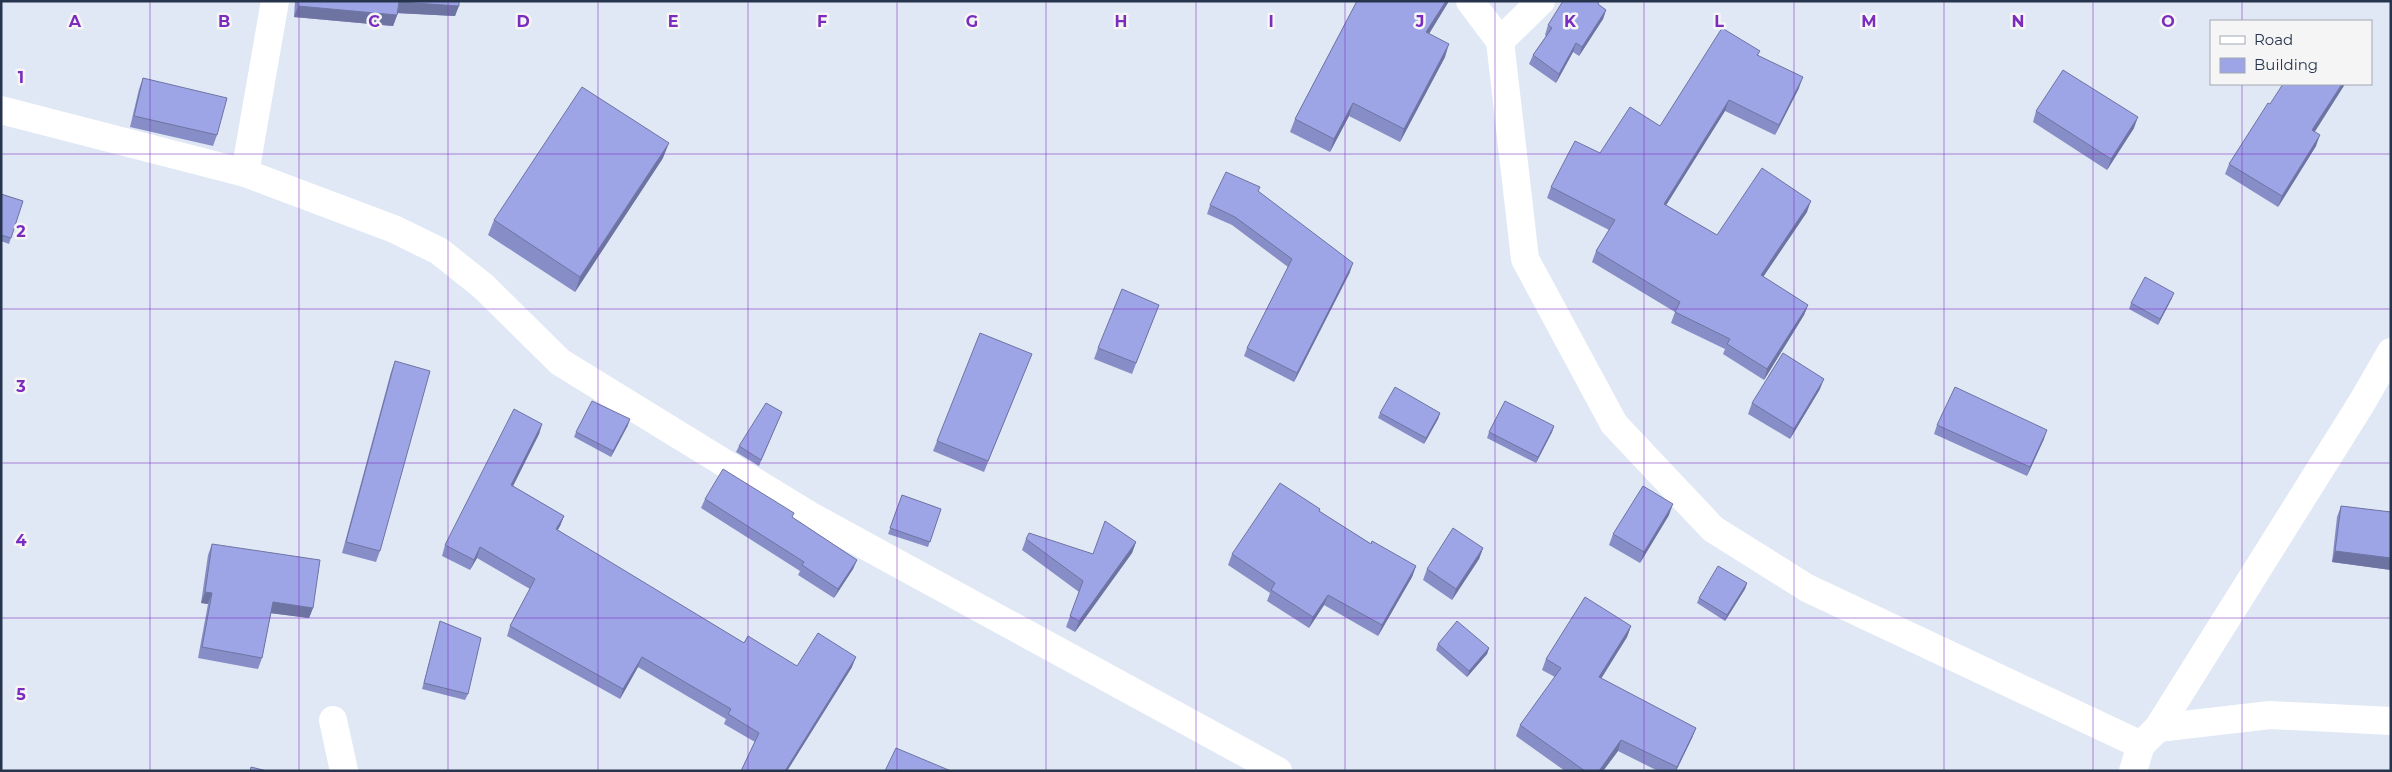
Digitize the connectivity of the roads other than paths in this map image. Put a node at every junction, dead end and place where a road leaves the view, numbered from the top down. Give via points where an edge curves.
1 (275, 1) edge
2 (1470, 1) edge
3 (1541, 1) edge
4 (1500, 41) junction
5 (1, 110) edge
6 (245, 173) junction
7 (2391, 352) edge
8 (333, 720) dead end
9 (2391, 722) edge
10 (2144, 748) edge
11 (344, 771) edge
12 (1278, 771) edge

1 - 6 street
2 - 4 street
3 - 4 street
4 - 10 street via 1526,259 1614,424 1713,529 1807,588
5 - 6 street
6 - 12 street via 394,229 439,251 483,286 560,362 809,515
7 - 10 street
8 - 11 street
9 - 10 street via 2270,715

